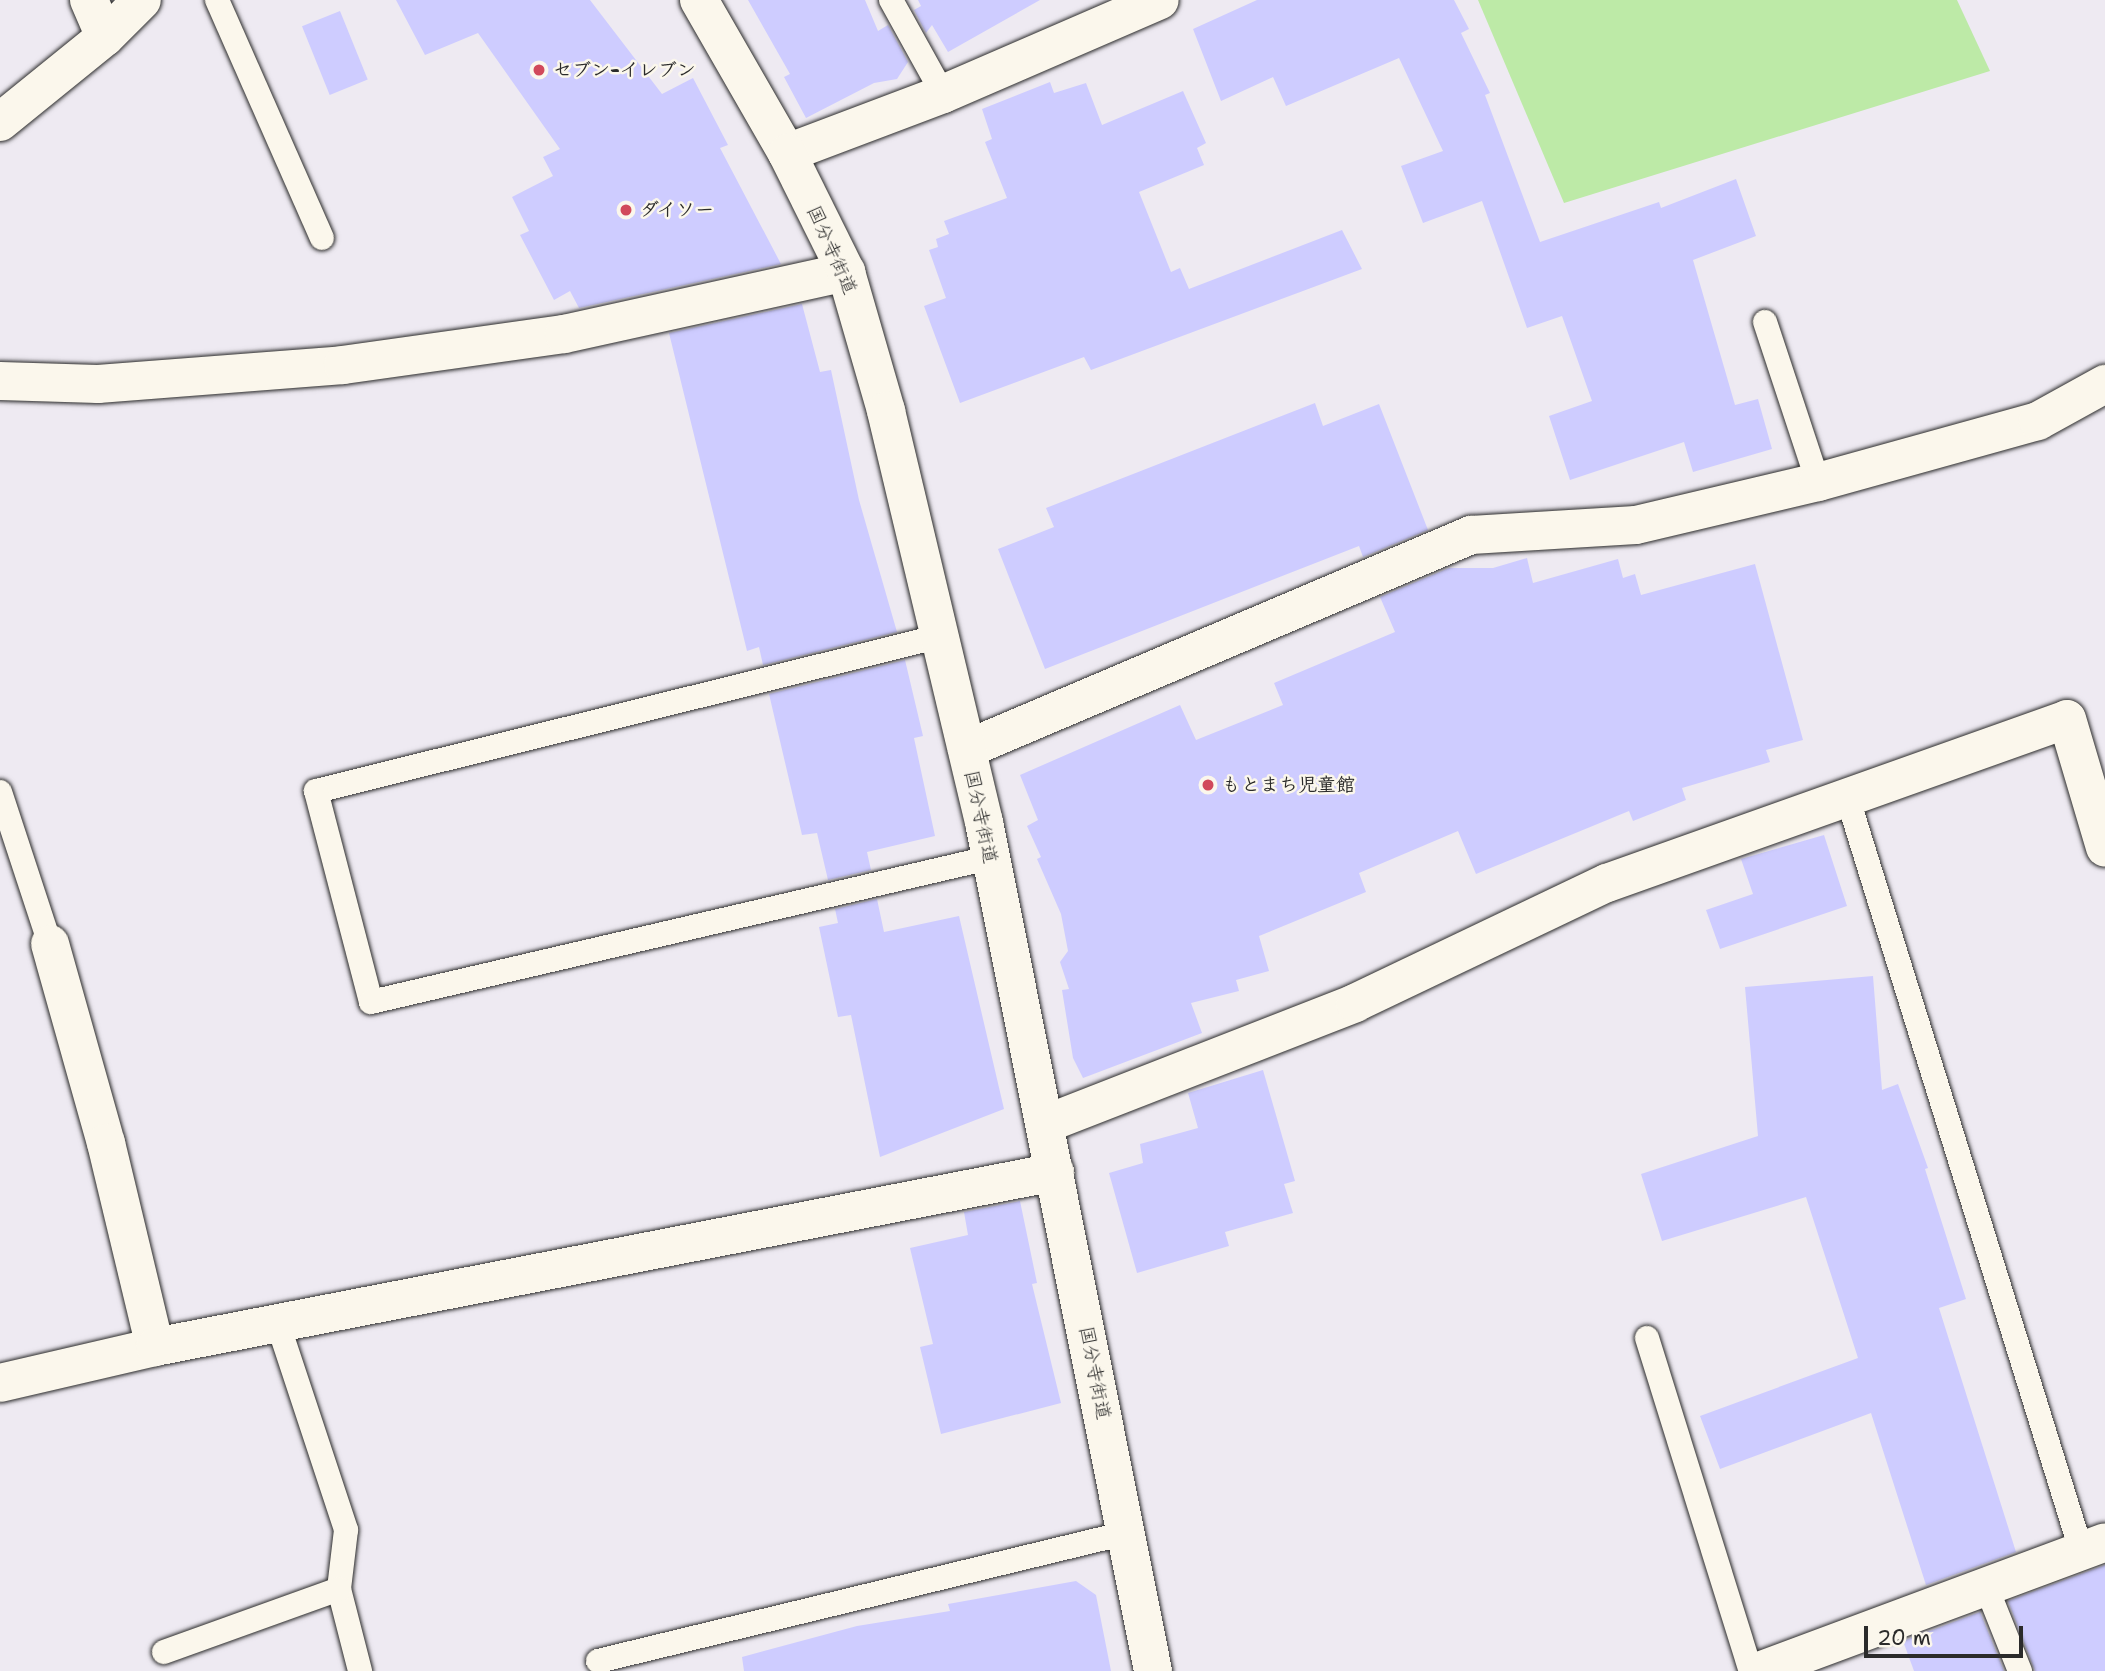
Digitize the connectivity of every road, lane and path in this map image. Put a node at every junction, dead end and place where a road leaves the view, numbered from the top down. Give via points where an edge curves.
1 (89, 0) edge
2 (142, 0) edge
3 (217, 0) edge
4 (699, 0) edge
5 (891, 0) edge
6 (1160, 0) edge
7 (104, 37) junction
8 (943, 94) junction
9 (0, 122) edge
10 (787, 153) junction
11 (322, 238) dead end
12 (846, 272) junction
13 (1765, 322) dead end
14 (0, 381) edge
15 (2105, 384) edge
16 (1818, 482) junction
17 (940, 636) junction
18 (967, 749) junction
19 (0, 792) edge
20 (1847, 796) junction
21 (2105, 847) edge
22 (989, 858) junction
23 (50, 944) joint
24 (1048, 1124) junction
25 (1055, 1172) junction
26 (278, 1324) junction
27 (1647, 1338) dead end
28 (155, 1347) junction
29 (0, 1383) edge
30 (1126, 1533) junction
31 (2093, 1546) edge
32 (1986, 1586) junction
33 (339, 1589) junction
34 (164, 1652) dead end
35 (598, 1661) dead end
36 (1797, 1664) edge
37 (360, 1671) edge
38 (1153, 1671) edge
39 (1751, 1671) edge
40 (1759, 1671) edge
41 (2020, 1671) edge

1 - 7 street
2 - 7 street
3 - 11 lane
4 - 10 street, 国分寺街道
5 - 8 lane
6 - 8 street
7 - 9 street
8 - 10 street
10 - 12 street, 国分寺街道
12 - 14 street via 564,334 343,365 98,384
12 - 17 street, 国分寺街道 via 886,411
13 - 16 lane
15 - 16 street via 2038,421
16 - 18 street via 1636,525 1471,535
17 - 18 street, 国分寺街道
17 - 22 lane via 316,791 371,1002
18 - 22 street, 国分寺街道
19 - 23 lane
20 - 21 street via 2067,719
20 - 24 street via 1606,883 1355,1003
20 - 31 lane
22 - 24 street, 国分寺街道
23 - 28 street via 106,1143
24 - 25 street, 国分寺街道
25 - 26 street
25 - 30 street, 国分寺街道
26 - 28 street
26 - 33 lane via 346,1530
27 - 39 lane
28 - 29 street
30 - 35 lane
30 - 38 street, 国分寺街道
31 - 32 street
32 - 36 street
32 - 41 lane
33 - 34 lane
33 - 37 lane
36 - 40 street

